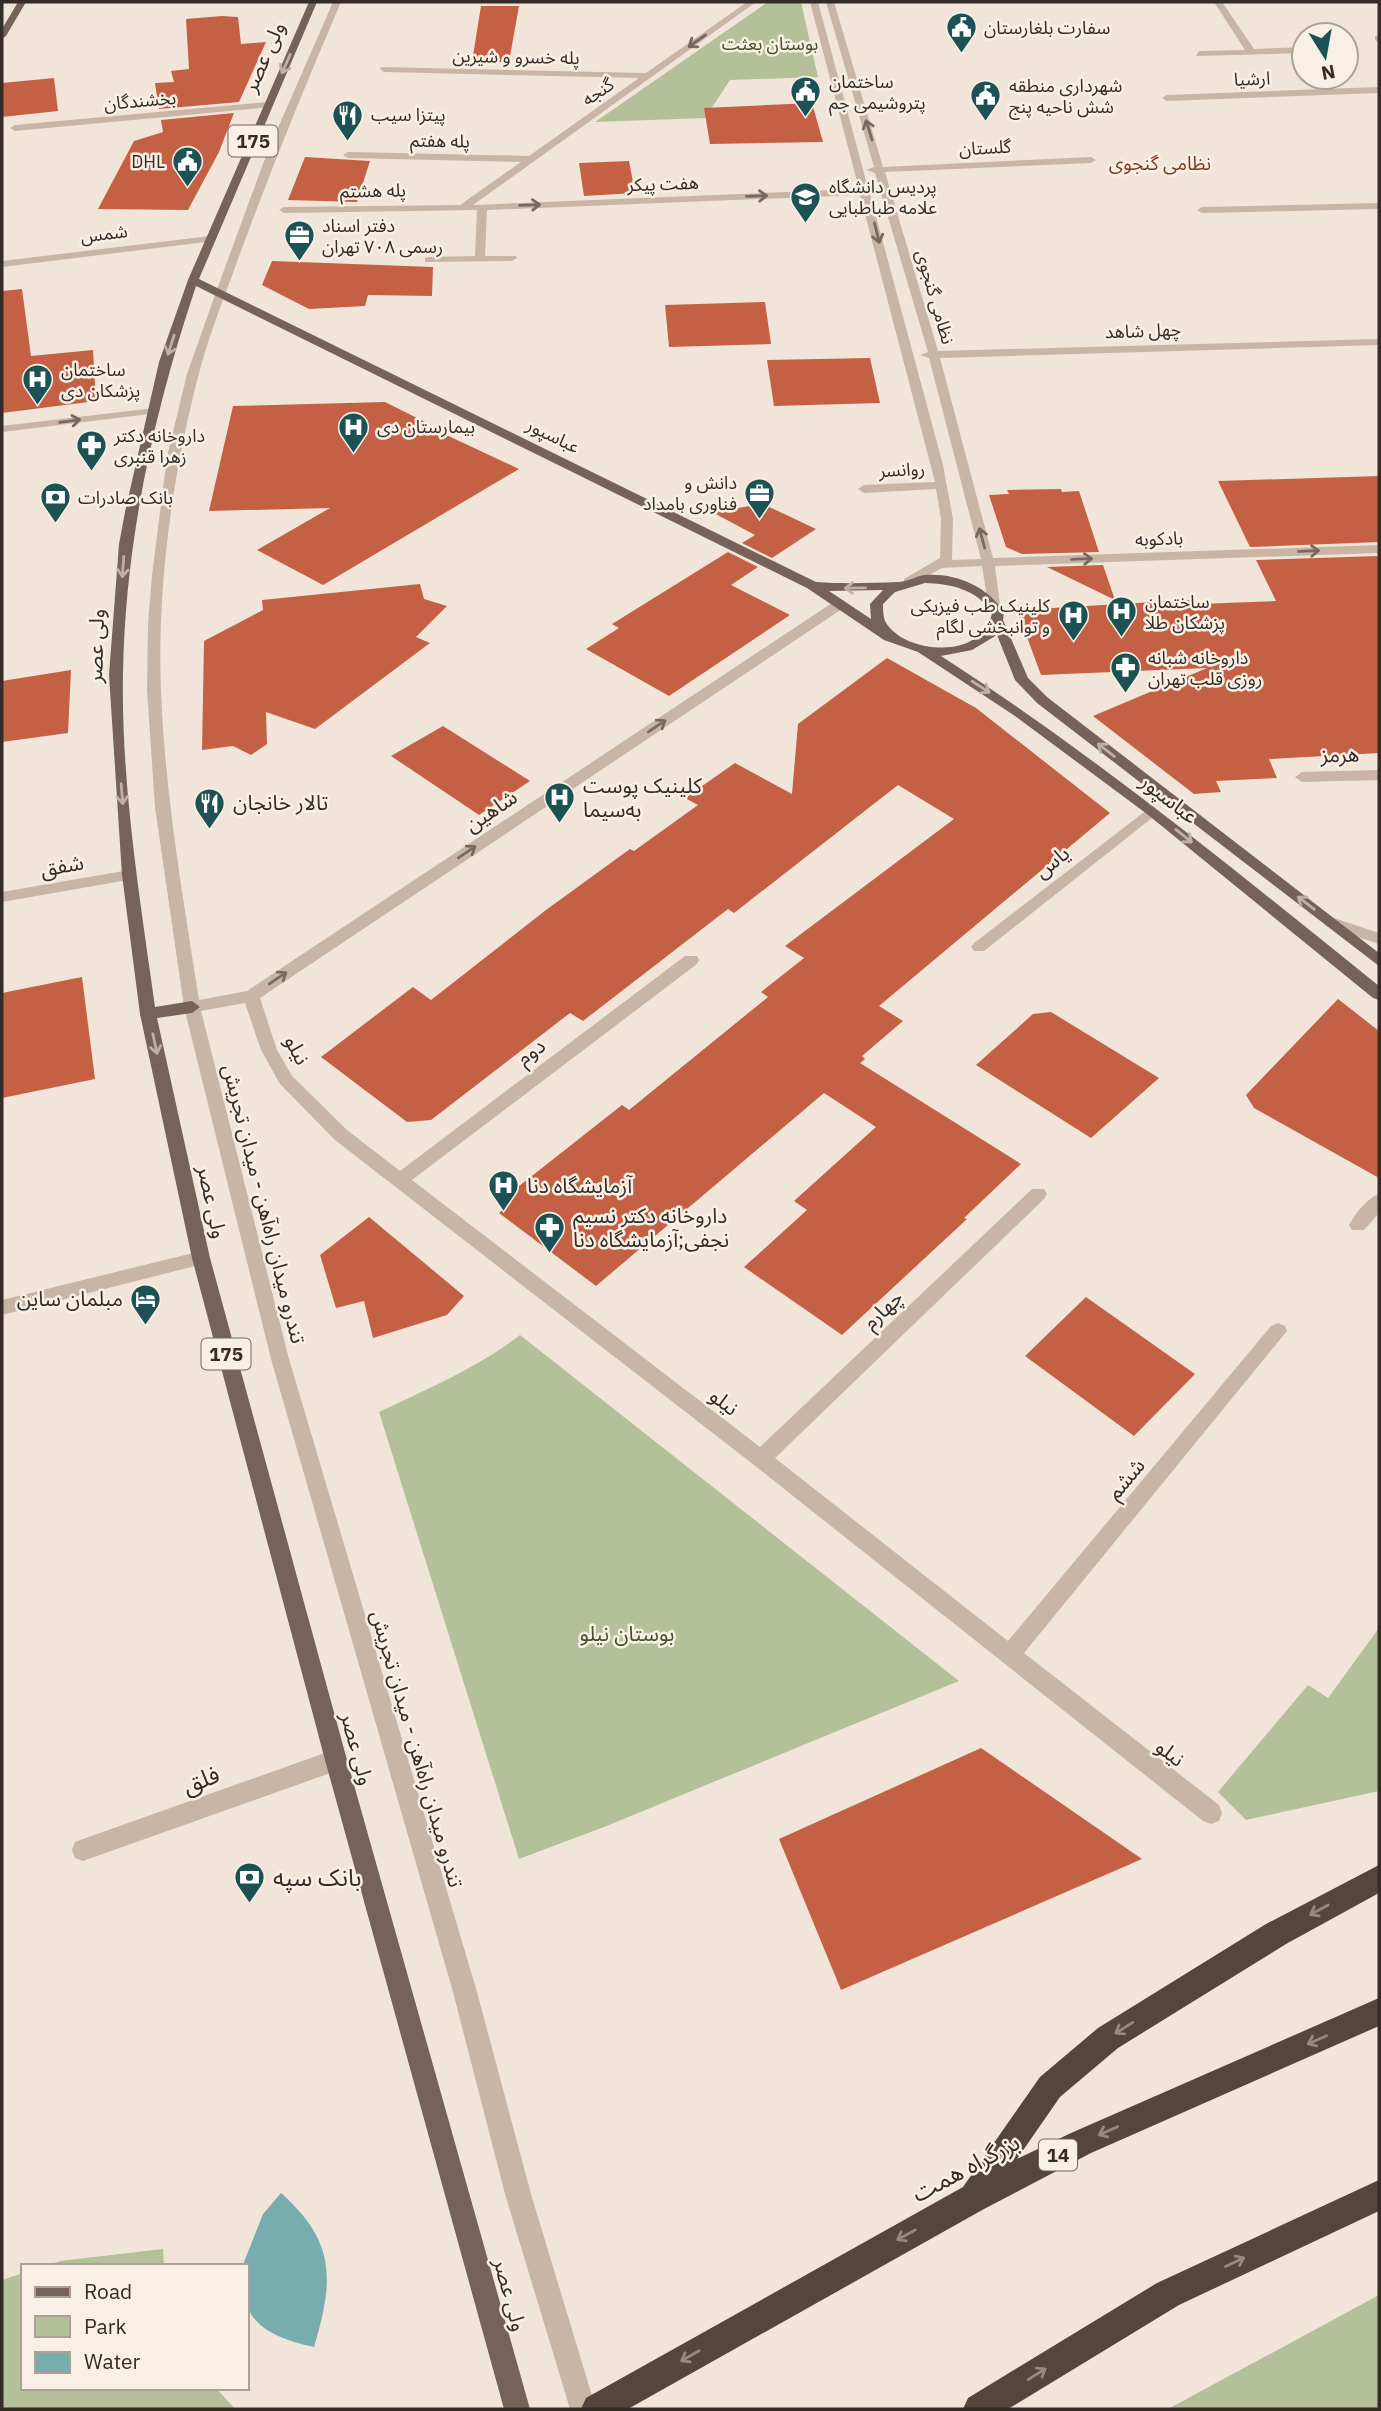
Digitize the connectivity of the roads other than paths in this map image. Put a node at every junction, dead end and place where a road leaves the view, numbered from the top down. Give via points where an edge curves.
1 (22, 2) edge
2 (313, 2) edge
3 (337, 2) edge
4 (752, 2) edge
5 (814, 2) edge
6 (830, 2) edge
7 (1217, 2) edge
8 (2, 36) edge
9 (1290, 51) edge
10 (1251, 52) junction
11 (1199, 54) dead end
12 (384, 69) dead end
13 (647, 76) junction
14 (1379, 90) edge
15 (1167, 98) dead end
16 (268, 104) junction
17 (15, 128) dead end
18 (348, 155) dead end
19 (530, 159) junction
20 (1091, 160) dead end
21 (880, 170) junction
22 (859, 171) junction
23 (886, 191) junction
24 (866, 192) junction
25 (1379, 206) edge
26 (482, 207) junction
27 (462, 208) junction
28 (284, 210) dead end
29 (1202, 210) dead end
30 (210, 239) junction
31 (480, 258) junction
32 (512, 258) dead end
33 (429, 260) dead end
34 (2, 264) edge
35 (193, 280) junction
36 (221, 292) junction
37 (1379, 342) edge
38 (934, 355) junction
39 (907, 356) junction
40 (154, 411) junction
41 (2, 429) edge
42 (941, 485) junction
43 (864, 489) dead end
44 (1379, 549) edge
45 (988, 562) junction
46 (940, 564) junction
47 (903, 583) junction
48 (812, 585) junction
49 (840, 604) junction
50 (994, 606) junction
51 (998, 622) junction
52 (889, 637) junction
53 (923, 650) junction
54 (1379, 775) edge
55 (1302, 777) dead end
56 (1152, 811) junction
57 (129, 875) junction
58 (2, 897) edge
59 (1338, 924) junction
60 (1379, 932) edge
61 (1379, 939) edge
62 (979, 947) dead end
63 (691, 960) dead end
64 (1379, 961) edge
65 (1379, 994) edge
66 (251, 996) junction
67 (192, 1007) junction
68 (148, 1014) junction
69 (399, 1181) junction
70 (1038, 1194) dead end
71 (1379, 1201) edge
72 (1358, 1225) dead end
73 (201, 1258) junction
74 (2, 1308) edge
75 (1278, 1331) dead end
76 (761, 1459) junction
77 (1009, 1656) junction
78 (336, 1760) junction
79 (1211, 1813) dead end
80 (83, 1850) dead end
81 (1379, 1878) edge
82 (1379, 2012) edge
83 (1379, 2195) edge
84 (973, 2198) junction
85 (517, 2409) edge
86 (583, 2409) edge
87 (597, 2409) edge
88 (979, 2409) edge

1 - 8 main road
2 -> 16 main road, ولی عصر / 175
3 - 36 street, تندرو میدان راه‌آهن - میدان تجریش via 272,153
4 -> 13 street, گنجه
5 - 22 street, نظامی گنجوی
21 -> 6 street, نظامی گنجوی
7 - 10 street
9 - 10 street
10 - 11 street
12 - 13 street, پله خسرو و شیرین
13 - 19 street, گنجه
14 - 15 street, ارشیا
16 - 17 street, بخشندگان
16 - 30 main road, ولی عصر / 175
18 - 19 street, پله هفتم
19 - 27 street, گنجه
20 - 21 street, گلستان
21 - 22 street, گلستان
21 - 23 street, نظامی گنجوی
22 - 24 street, نظامی گنجوی
23 - 24 street, هفت پیکر
23 - 38 street, نظامی گنجوی
26 -> 24 street, هفت پیکر
24 -> 39 street, نظامی گنجوی
25 - 29 street
26 - 27 street, هفت پیکر
26 - 31 street
27 - 28 street, پله هشتم
30 - 34 street, شمس
30 - 35 main road, ولی عصر / 175
31 - 32 street
31 - 33 street
35 - 36 main road, عباسپور
35 -> 40 main road, ولی عصر / 175
36 - 48 main road, عباسپور
36 - 67 street, تندرو میدان راه‌آهن - میدان تجریش via 193,374 173,457 155,624 154,690 162,807
37 - 38 street, چهل شاهد
38 - 39 street, چهل شاهد
45 -> 38 street, نظامی گنجوی
39 - 42 street, نظامی گنجوی
41 -> 40 street
40 -> 57 main road, ولی عصر / 175 via 125,544 118,638 118,737
42 - 43 street, روانسر
42 - 46 street, نظامی گنجوی via 950,542
45 -> 44 street, بادکوبه
45 - 46 street, بادکوبه
45 - 50 street, نظامی گنجوی
46 - 47 street
47 -> 48 main road via 854,588
47 - 50 main road via 924,579 958,583 986,596
47 - 52 main road via 876,603 878,626
48 - 49 main road, عباسپور
49 - 52 main road, عباسپور
66 -> 49 street, شاهین
50 - 51 main road
51 - 53 main road via 995,631 974,646
59 -> 51 main road, عباسپور via 1042,700 1022,680
52 - 53 main road
53 -> 56 main road, عباسپور via 1020,713
54 - 55 street, هرمز
56 - 62 street, یاس
56 -> 65 main road, عباسپور
57 - 58 street, شفق
57 - 68 main road, ولی عصر / 175
59 - 60 street
59 - 61 street
59 - 64 main road, عباسپور
63 - 69 street, دوم
66 - 67 street, شاهین
66 - 69 street, نیلو via 286,1080 341,1135
67 - 68 main road
67 - 86 street, تندرو میدان راه‌آهن - میدان تجریش via 280,1359
68 -> 73 main road, ولی عصر / 175
69 - 76 street, نیلو
70 - 76 street, چهارم
71 - 72 street
73 - 74 street
73 - 78 main road, ولی عصر / 175
75 - 77 street, ششم
76 - 77 street, نیلو
77 - 79 street, نیلو
78 - 80 street, فلق
78 - 85 main road, ولی عصر / 175
81 -> 84 highway via 1276,1934 1108,2038 1050,2087
82 -> 84 highway, بزرگراه همت / 14 via 1081,2143
88 -> 83 highway via 1168,2294
84 -> 87 highway, بزرگراه همت / 14

